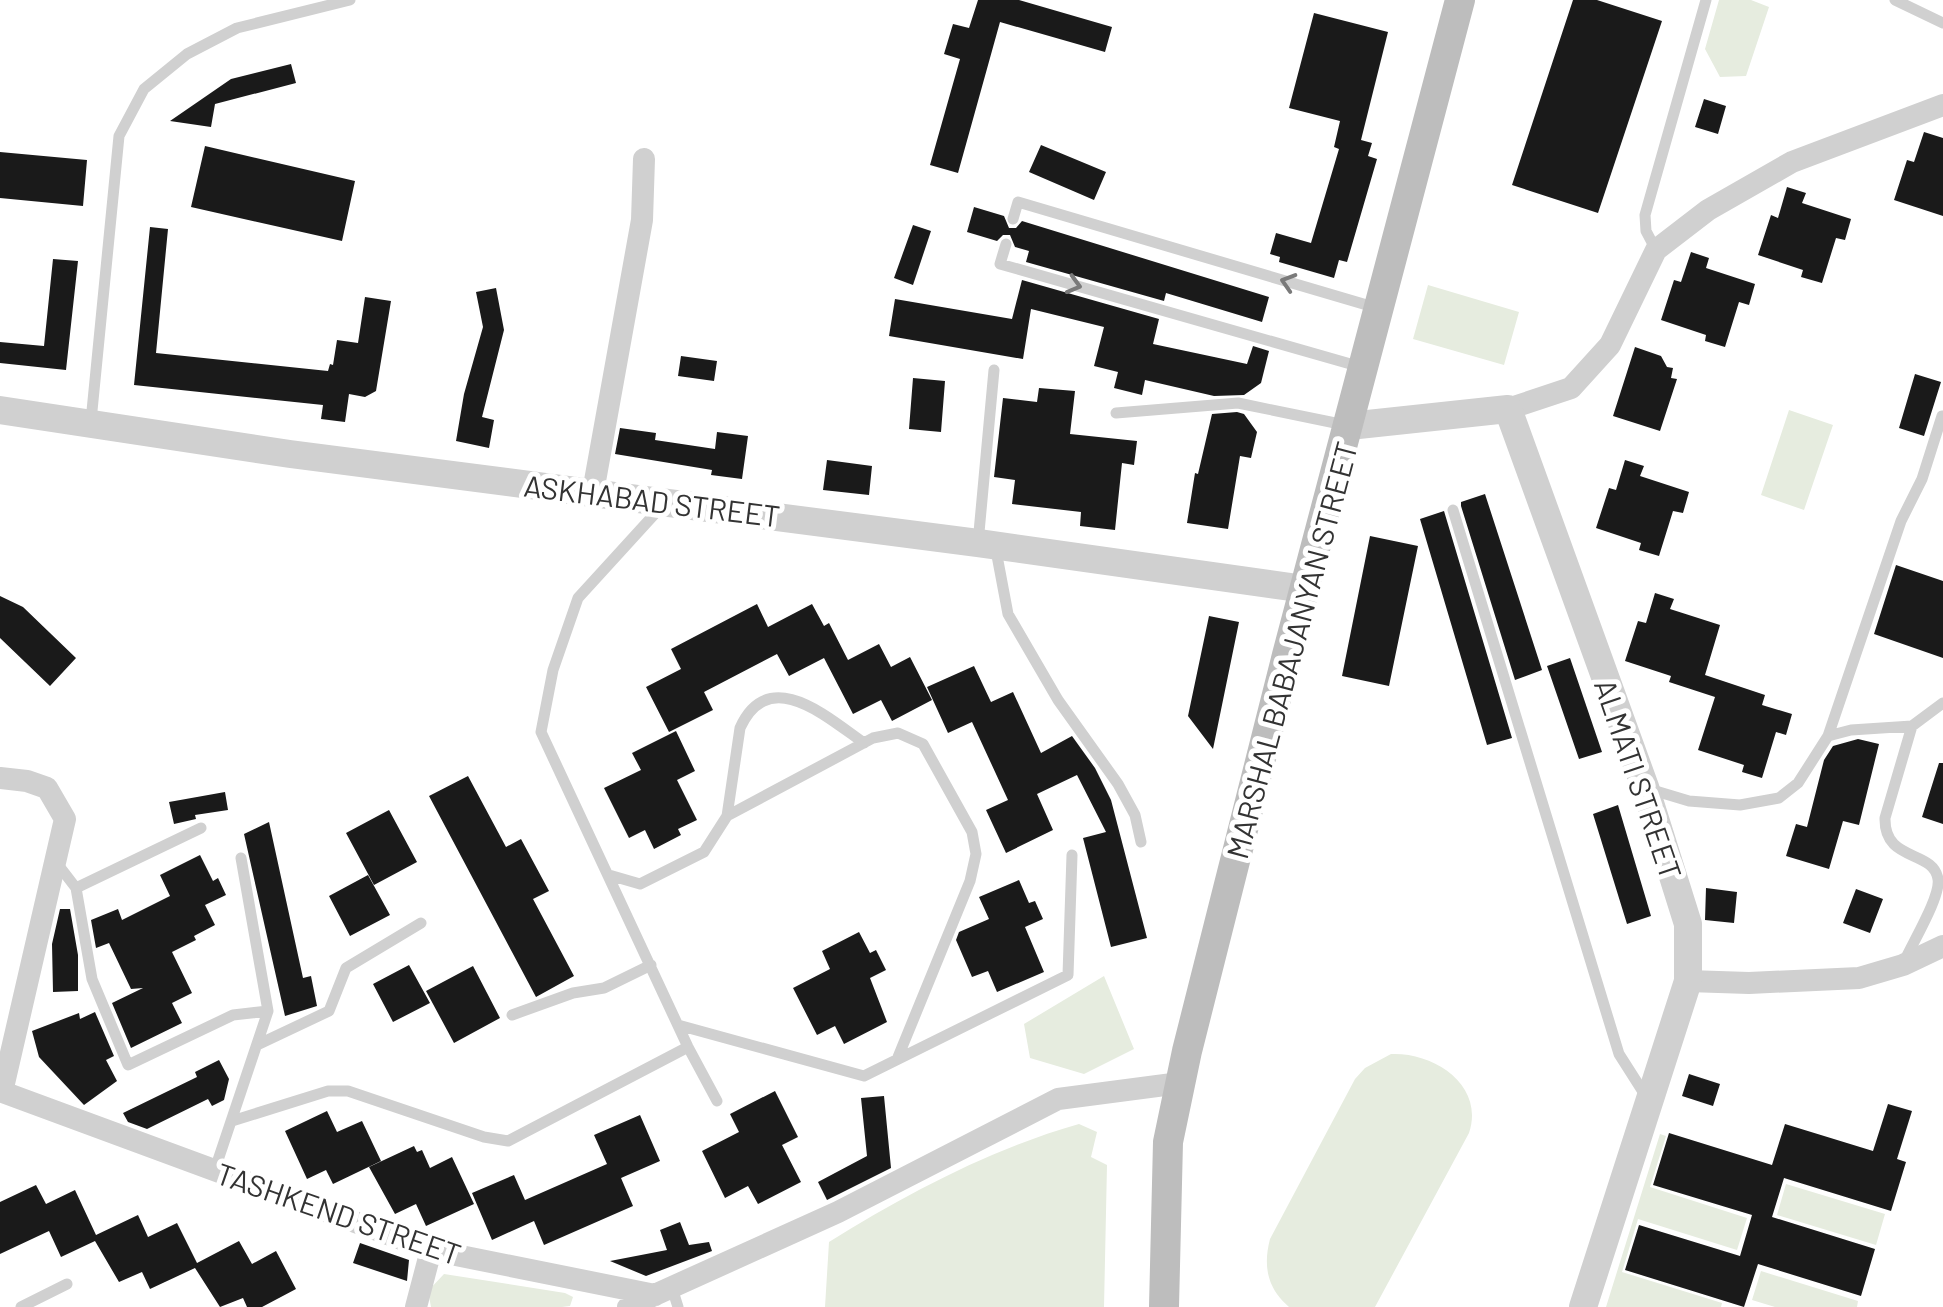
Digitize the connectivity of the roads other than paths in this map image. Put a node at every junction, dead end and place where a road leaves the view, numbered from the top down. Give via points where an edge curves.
1 (350, 0) edge
2 (1460, 0) edge
3 (1706, 0) edge
4 (1895, 0) edge
5 (1943, 23) edge
6 (1941, 108) edge
7 (644, 159) dead end
8 (1014, 219) dead end
9 (1006, 244) dead end
10 (1656, 250) junction
11 (1381, 310) junction
12 (1365, 368) junction
13 (994, 370) dead end
14 (1508, 409) junction
15 (0, 410) edge
16 (1116, 413) dead end
17 (1942, 416) edge
18 (91, 426) junction
19 (1350, 426) junction
20 (593, 492) junction
21 (666, 502) junction
22 (1453, 510) dead end
23 (986, 544) junction
24 (1305, 590) junction
25 (1943, 703) edge
26 (1912, 726) junction
27 (1828, 736) junction
28 (864, 743) junction
29 (0, 778) edge
30 (1644, 788) junction
31 (727, 816) junction
32 (200, 828) dead end
33 (1141, 842) dead end
34 (1072, 855) dead end
35 (241, 858) dead end
36 (56, 862) junction
37 (609, 875) junction
38 (76, 888) junction
39 (422, 923) dead end
40 (1943, 946) edge
41 (651, 965) junction
42 (1903, 965) junction
43 (1688, 981) junction
44 (268, 1012) junction
45 (512, 1015) dead end
46 (678, 1025) junction
47 (257, 1045) junction
48 (688, 1046) junction
49 (898, 1057) junction
50 (1180, 1083) junction
51 (1, 1092) edge
52 (717, 1100) dead end
53 (1649, 1102) junction
54 (232, 1121) junction
55 (214, 1172) junction
56 (431, 1250) junction
57 (68, 1284) dead end
58 (669, 1297) edge
59 (21, 1307) edge
60 (416, 1307) edge
61 (628, 1307) edge
62 (1164, 1307) edge
63 (1582, 1307) edge

1 - 18 lane via 237,28 188,54 144,89 119,136
2 - 11 main road, MARSHAL BABAJANYAN STREET
3 - 10 lane via 1645,215
4 - 5 lane
6 - 10 street via 1792,162 1708,210
7 - 20 street via 642,220
11 -> 8 lane via 1018,202
9 -> 12 lane via 1000,264
10 - 14 street via 1610,345 1571,388
11 - 12 main road, MARSHAL BABAJANYAN STREET
12 - 19 main road, MARSHAL BABAJANYAN STREET
13 - 23 lane
14 - 19 street
14 - 30 street, ALMATI STREET
15 - 18 street, ASKHABAD STREET
16 - 19 lane via 1238,403
17 - 27 lane
18 - 20 street, ASKHABAD STREET
19 - 24 main road, MARSHAL BABAJANYAN STREET
20 - 21 street, ASKHABAD STREET
21 - 23 street, ASKHABAD STREET
21 - 37 lane via 578,598 541,732
22 - 53 lane via 1619,1054
23 - 24 street, ASKHABAD STREET
23 - 33 lane via 1008,614 1118,784
24 - 50 main road, MARSHAL BABAJANYAN STREET
25 - 26 lane
26 - 27 lane
26 - 42 lane via 1885,833 1938,878
27 - 30 lane via 1798,783 1779,798 1740,805
28 - 31 lane
28 - 31 lane via 798,700 770,699 746,715 740,728
28 - 49 lane via 898,733 923,744 972,832 976,854
29 - 36 street via 47,788 57,802 64,819
30 - 43 street, ALMATI STREET via 1688,924
31 - 37 lane via 704,852 640,884
32 - 38 lane
34 - 49 lane via 1068,975
35 - 44 lane
36 - 38 lane
36 - 51 street
37 - 41 lane
38 - 44 lane via 92,979 128,1065 233,1015
39 - 47 lane via 346,968 329,1011
40 - 42 street
41 - 45 lane via 604,988
41 - 46 lane
42 - 43 street via 1859,978
43 - 53 street, ALMATI STREET
44 - 47 lane
46 - 48 lane
46 - 49 lane via 864,1076
47 - 54 lane
48 - 52 lane
48 - 54 lane via 508,1141 348,1091 328,1090
50 - 58 street via 1058,1099
50 - 62 main road, MARSHAL BABAJANYAN STREET via 1165,1174
51 - 55 street, TASHKEND STREET
53 - 63 street, ALMATI STREET
54 - 55 lane
55 - 56 street, TASHKEND STREET
56 - 58 street, TASHKEND STREET
56 - 60 street
57 - 59 lane
58 - 61 street

